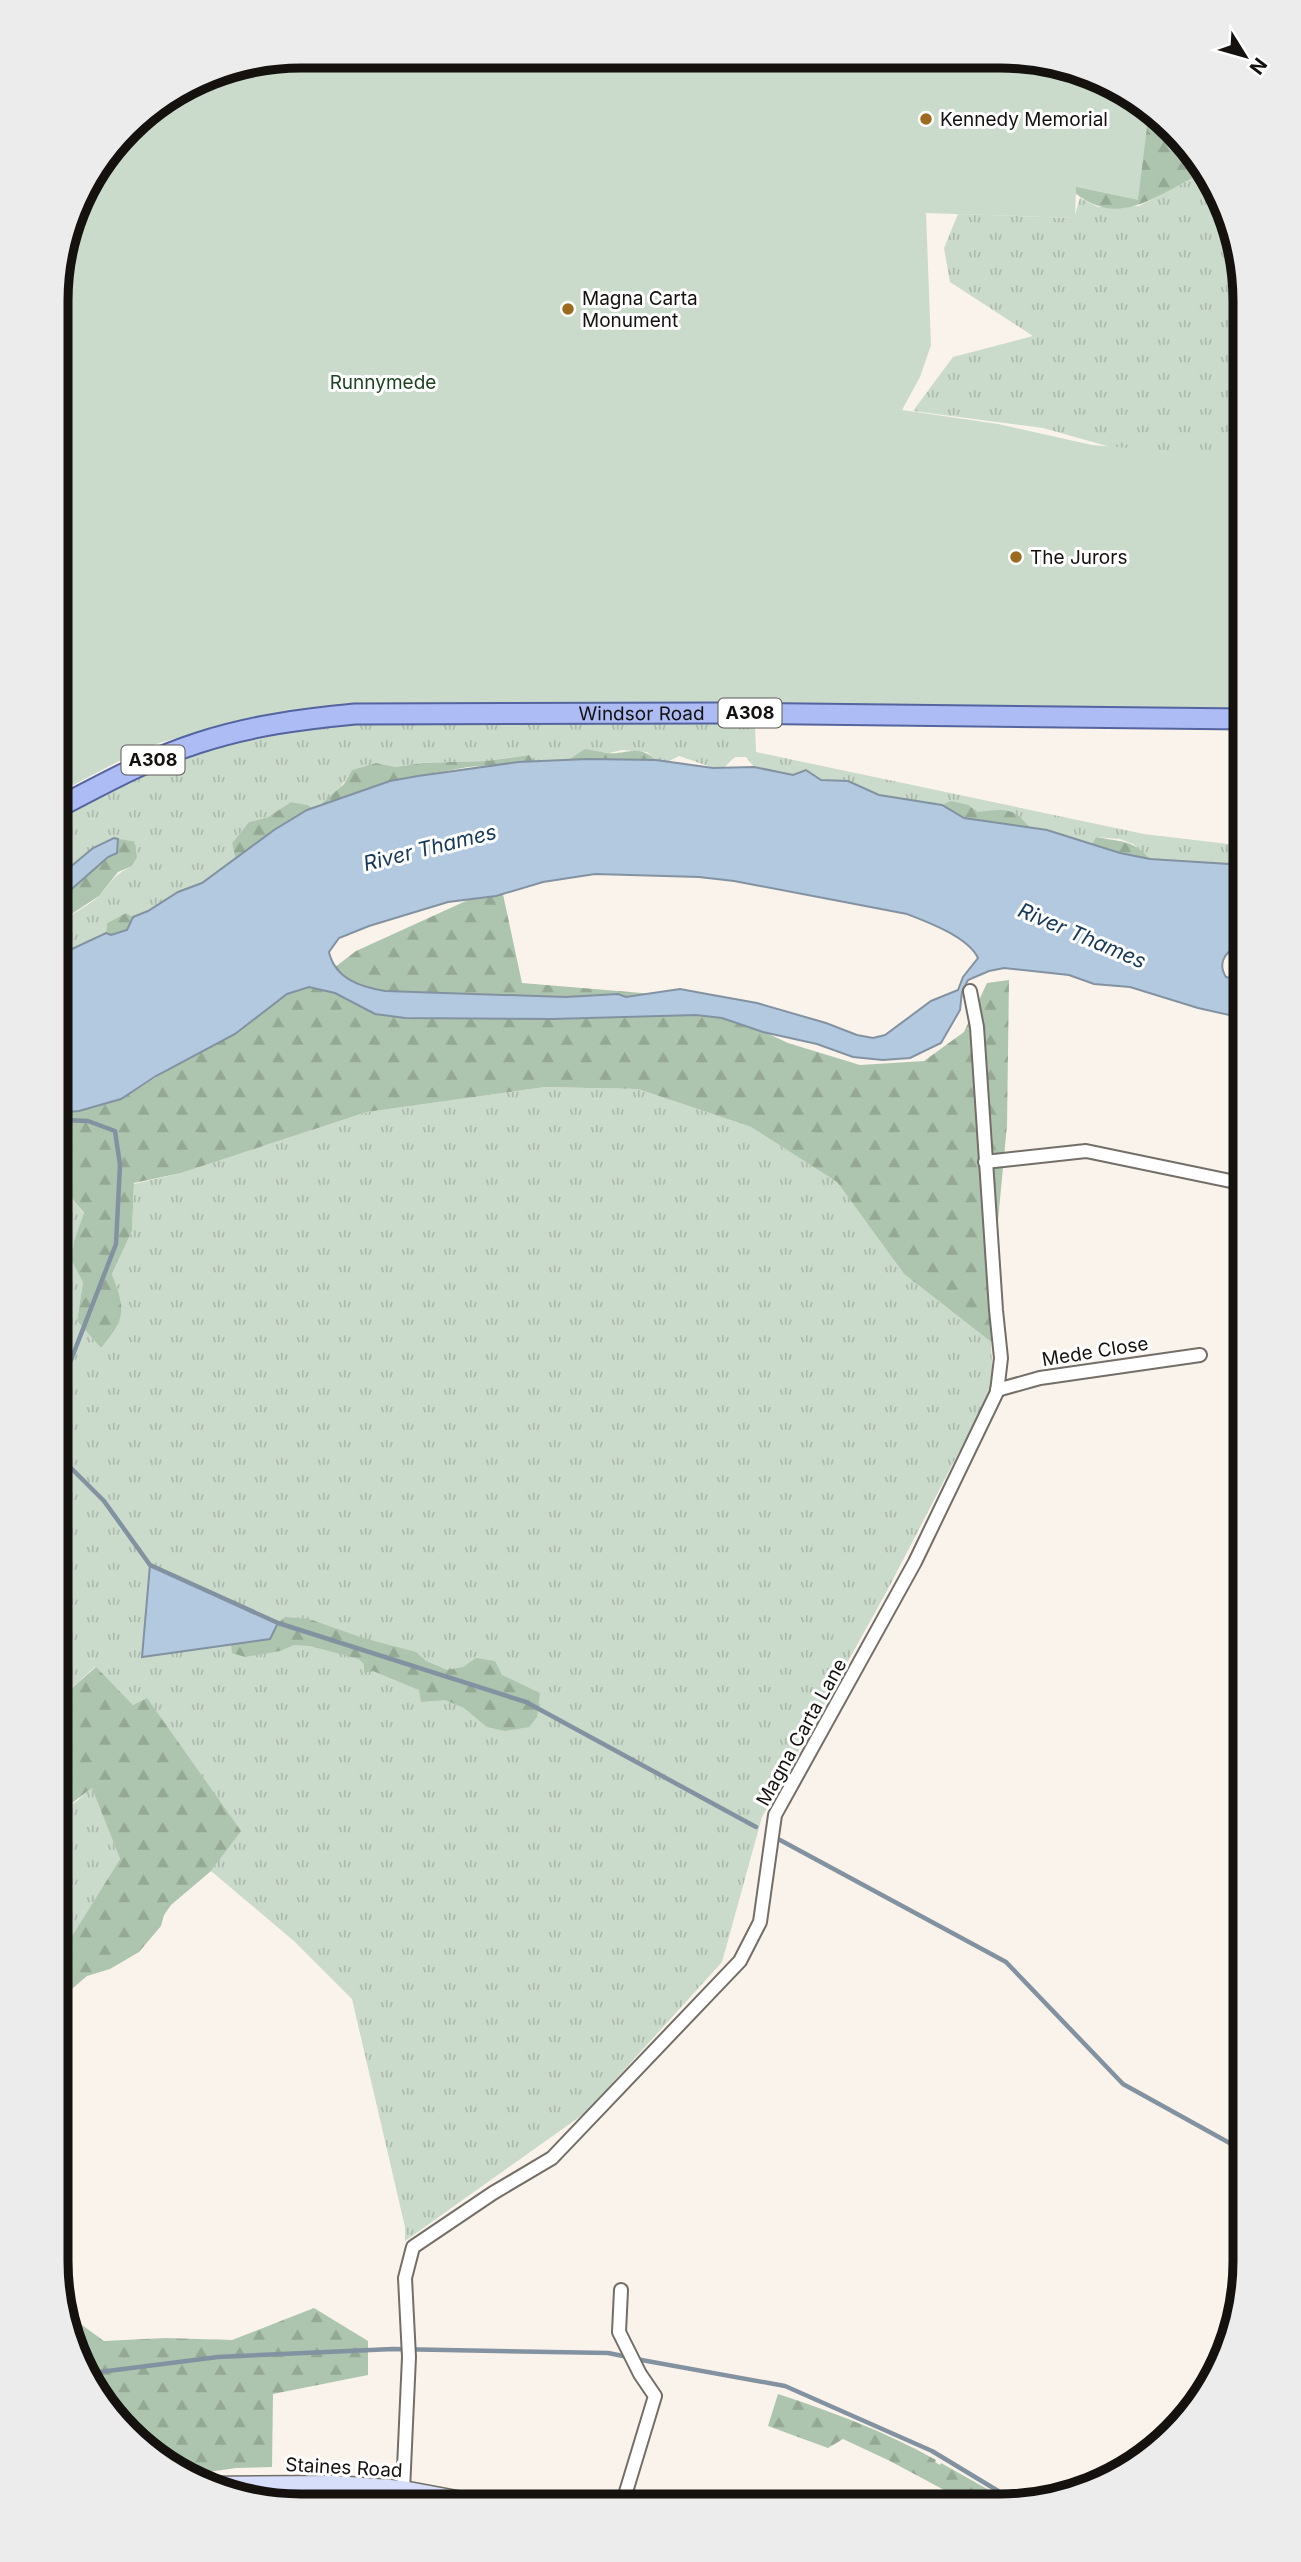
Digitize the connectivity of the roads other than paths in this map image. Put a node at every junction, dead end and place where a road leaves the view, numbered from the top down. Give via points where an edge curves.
1 (1233, 719) edge
2 (69, 802) edge
3 (970, 991) dead end
4 (985, 1162) junction
5 (1233, 1181) edge
6 (1200, 1355) dead end
7 (997, 1391) junction
8 (621, 2290) dead end
9 (239, 2485) edge
10 (403, 2490) junction
11 (424, 2494) edge
12 (625, 2494) edge

1 - 2 main road, Windsor Road / A308 via 355,714 296,720 198,743 137,767
3 - 4 street, Magna Carta Lane
4 - 5 street via 1087,1151
4 - 7 street, Magna Carta Lane via 1002,1358
6 - 7 street, Mede Close via 1040,1378
7 - 10 street, Magna Carta Lane via 915,1562 775,1815 760,1922 740,1961 552,2158 413,2247 405,2278 409,2357
8 - 12 street via 619,2332 655,2396
9 - 10 main road, Staines Road
10 - 11 main road, Staines Road

